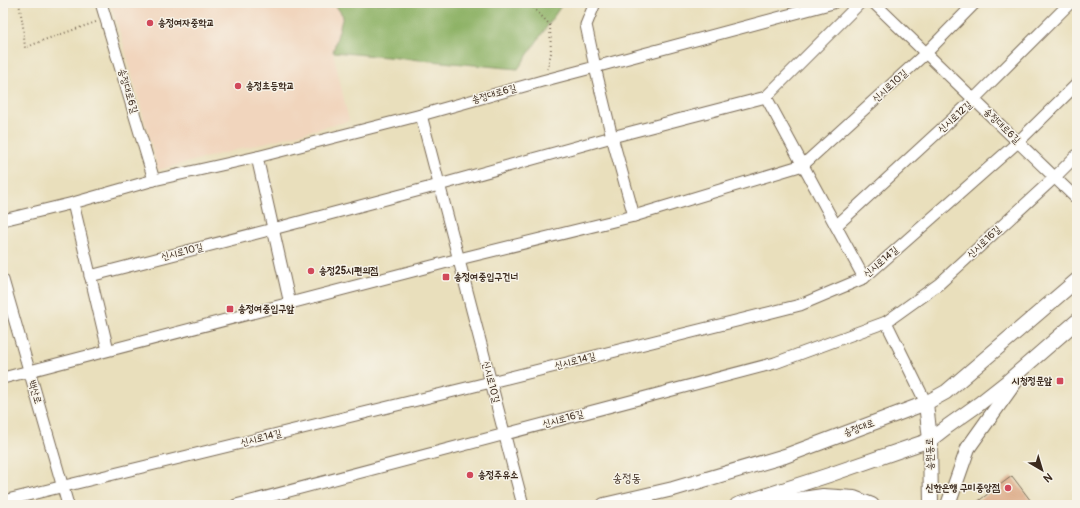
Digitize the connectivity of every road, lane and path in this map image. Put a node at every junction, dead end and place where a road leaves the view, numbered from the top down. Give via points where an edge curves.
1 (19, 3) edge
2 (101, 3) edge
3 (528, 3) edge
4 (595, 3) edge
5 (833, 3) edge
6 (860, 3) edge
7 (874, 3) edge
8 (975, 3) edge
9 (1070, 3) edge
10 (106, 19) junction
11 (926, 53) junction
12 (595, 67) junction
13 (542, 81) junction
14 (1077, 84) edge
15 (766, 97) junction
16 (974, 99) junction
17 (421, 115) junction
18 (612, 137) junction
19 (1018, 142) junction
20 (1077, 155) edge
21 (257, 157) junction
22 (803, 165) junction
23 (1055, 177) junction
24 (154, 180) junction
25 (439, 185) junction
26 (1077, 199) edge
27 (73, 203) junction
28 (634, 216) junction
29 (3, 220) edge
30 (836, 226) junction
31 (273, 229) junction
32 (458, 259) junction
33 (90, 276) junction
34 (864, 278) junction
35 (3, 280) edge
36 (1077, 280) edge
37 (290, 304) junction
38 (1077, 321) edge
39 (886, 322) junction
40 (108, 350) junction
41 (1027, 365) junction
42 (29, 371) junction
43 (3, 378) edge
44 (491, 382) junction
45 (926, 403) junction
46 (504, 434) junction
47 (930, 440) junction
48 (62, 486) junction
49 (3, 501) edge
50 (68, 505) edge
51 (236, 505) edge
52 (523, 505) edge
53 (604, 505) edge
54 (738, 505) edge
55 (760, 505) edge
56 (872, 505) edge
57 (931, 505) edge
58 (948, 505) edge

1 - 10 path via 24,48
2 - 10 street, 송정대로6길
3 - 13 path via 550,24 551,53
4 - 12 street via 586,25
5 - 12 street, 송정대로6길
6 - 15 street
7 - 11 street, 송정대로6길
8 - 11 street, 신시로10길
9 - 16 street, 신시로12길
10 - 24 street, 송정대로6길
11 - 16 street, 송정대로6길
11 - 22 street, 신시로10길
12 - 13 street, 송정대로6길
12 - 18 street
13 - 17 street, 송정대로6길
14 - 19 street, 신시로14길
15 - 18 street, 신시로10길
15 - 22 street
16 - 19 street, 송정대로6길
16 - 30 street, 신시로12길
17 - 21 street, 송정대로6길
17 - 25 street, 신시로10길
18 - 25 street, 신시로10길
18 - 28 street
19 - 23 street, 송정대로6길
19 - 34 street, 신시로14길
20 - 23 street, 신시로16길
21 - 24 street, 송정대로6길
21 - 31 street
22 - 28 street, 신시로10길
22 - 30 street
23 - 26 street, 송정대로6길
23 - 39 street, 신시로16길 via 939,284
24 - 27 street, 송정대로6길
25 - 31 street, 신시로10길
25 - 32 street, 신시로10길
27 - 29 street, 송정대로6길
27 - 33 street
28 - 32 street, 신시로10길
30 - 34 street
31 - 33 street, 신시로10길
31 - 37 street
32 - 37 street, 신시로10길
32 - 44 street, 신시로10길
33 - 40 street
34 - 44 street, 신시로14길 via 800,305
35 - 42 street, 백산로
36 - 45 street, 송정대로 via 946,392
37 - 40 street, 신시로10길
38 - 41 street
39 - 45 street
39 - 46 street, 신시로16길 via 775,363
40 - 42 street, 신시로10길
41 - 47 street
41 - 58 street via 968,448
42 - 43 street, 신시로10길
42 - 48 street, 백산로
44 - 46 street, 신시로10길
44 - 48 street, 신시로14길
45 - 47 street, 송원동로
45 - 53 street, 송정대로 via 785,456 673,489
46 - 51 street, 신시로16길
46 - 52 street, 신시로10길
47 - 54 street
47 - 57 street, 송원동로
48 - 49 street, 신시로14길
48 - 50 street, 백산로
55 - 56 street via 823,496 854,498

